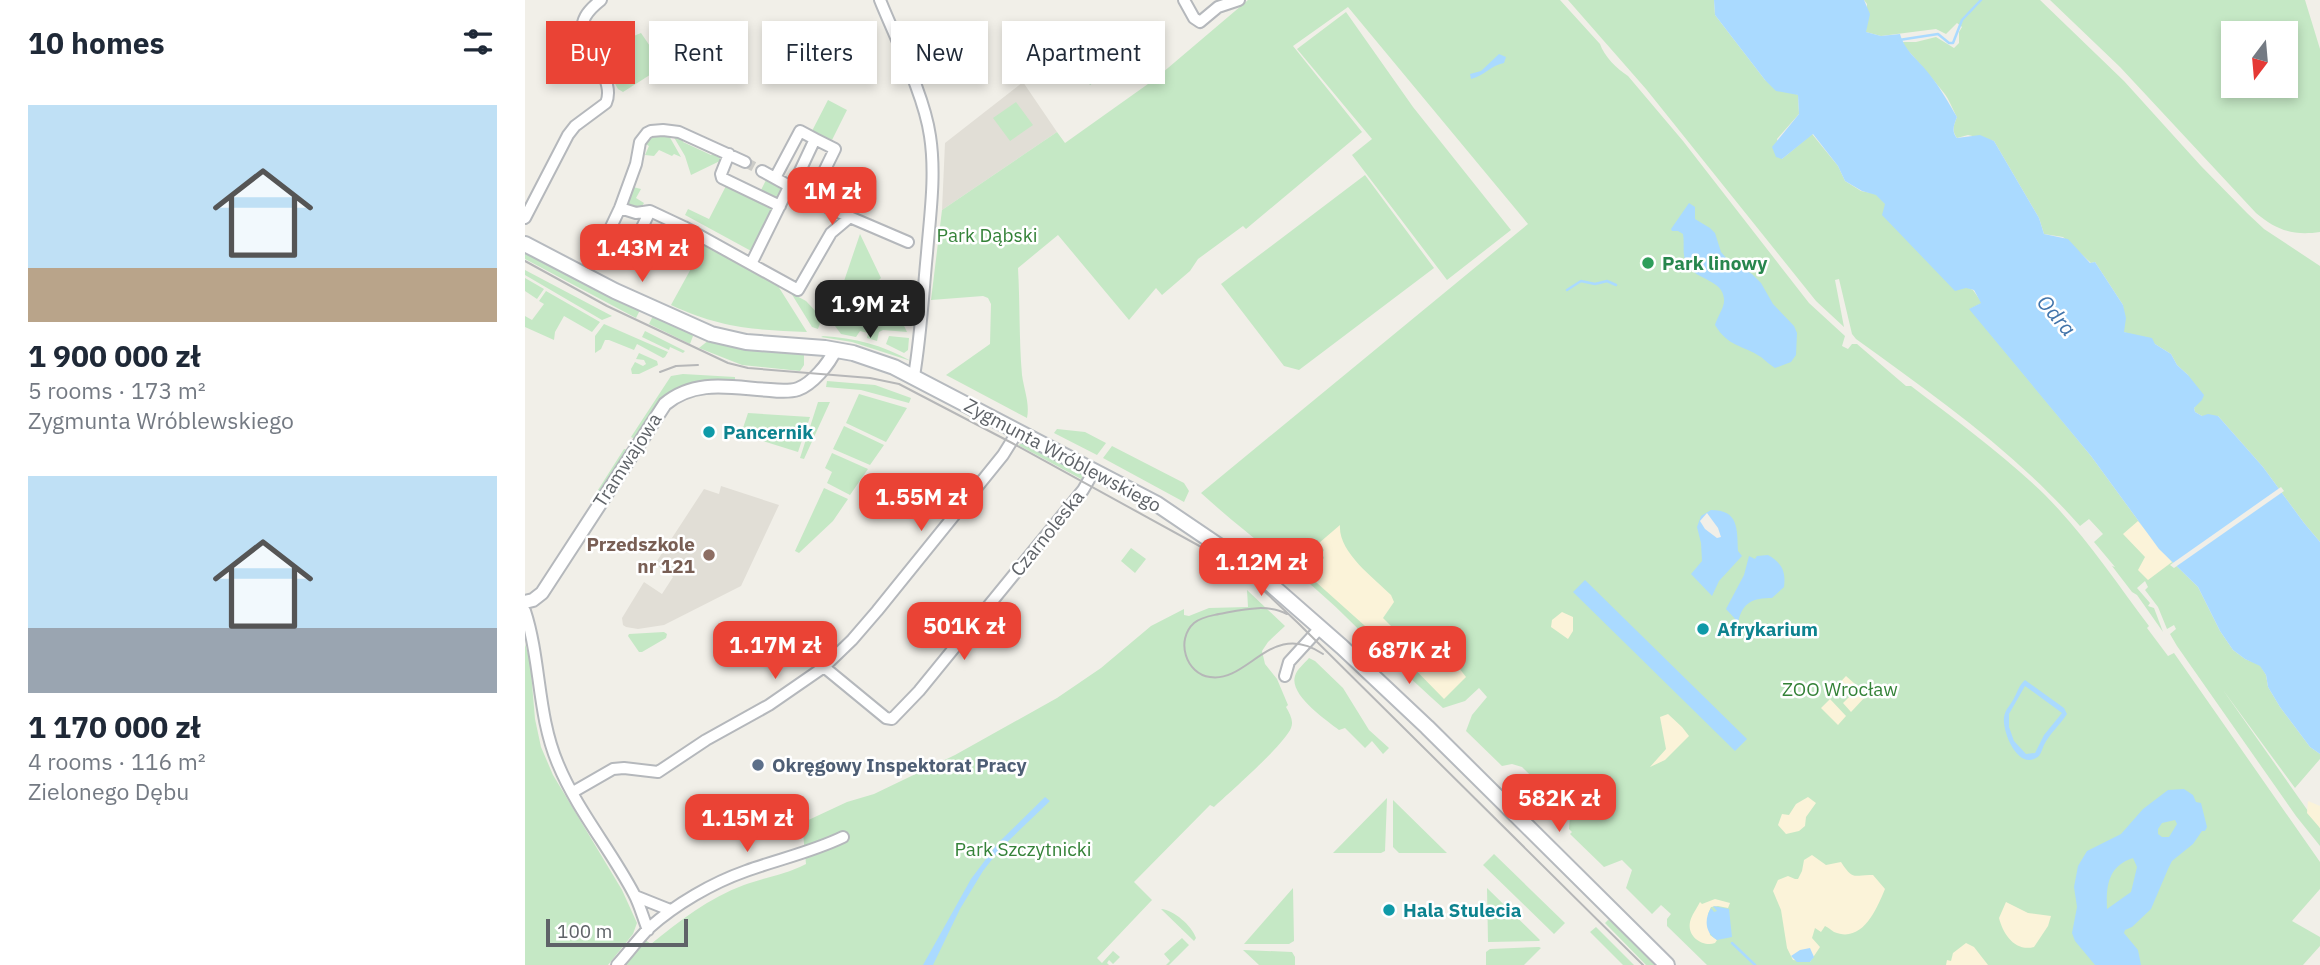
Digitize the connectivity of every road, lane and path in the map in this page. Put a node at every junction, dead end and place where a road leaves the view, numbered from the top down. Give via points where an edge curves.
1 (601, 0) edge
2 (880, 0) edge
3 (1184, 0) edge
4 (1239, 0) edge
5 (815, 139) junction
6 (729, 154) junction
7 (745, 162) tunnel mouth
8 (762, 171) tunnel mouth
9 (775, 178) junction
10 (791, 188) junction
11 (811, 198) junction
12 (780, 206) junction
13 (620, 208) junction
14 (650, 211) junction
15 (525, 218) edge
16 (850, 218) junction
17 (610, 229) junction
18 (635, 242) junction
19 (908, 242) dead end
20 (525, 244) edge
21 (751, 264) junction
22 (835, 350) junction
23 (914, 376) junction
24 (1018, 431) junction
25 (1094, 471) junction
26 (525, 602) edge
27 (525, 611) edge
28 (1320, 628) junction
29 (824, 667) junction
30 (1285, 676) dead end
31 (573, 792) junction
32 (843, 836) dead end
33 (635, 896) junction
34 (670, 910) junction
35 (647, 930) junction
36 (618, 965) edge
37 (1667, 965) edge

1 - 15 street via 587,13 581,30 608,88 608,98 568,135
2 - 23 street via 922,105 932,150 923,313
3 - 4 street via 1200,22 1218,7
5 - 9 street via 800,131
5 - 10 street
5 - 11 street via 835,149
6 - 7 street
6 - 12 street via 722,178
6 - 13 street via 679,132 651,131 640,142
8 - 9 street
9 - 10 street
10 - 11 street
10 - 12 street
11 - 16 street
12 - 21 street
13 - 14 street
13 - 17 street
14 - 18 street
14 - 21 street
16 - 19 street
16 - 21 street via 831,233 798,290
17 - 18 street
17 - 18 street via 602,252 624,262
20 - 22 main road, Zygmunta Wróblewskiego via 711,334
22 - 23 main road, Zygmunta Wróblewskiego via 874,359
22 - 26 street, Tramwajowa via 800,388 708,386 685,390 664,404 542,593
23 - 24 main road, Zygmunta Wróblewskiego
24 - 25 main road, Zygmunta Wróblewskiego
24 - 29 street via 988,475 877,611
25 - 28 main road, Zygmunta Wróblewskiego via 1157,504 1235,556
25 - 29 street, Czarnoleska via 950,654 892,719
27 - 31 street via 549,737
28 - 30 street via 1289,662
28 - 37 main road, Zygmunta Wróblewskiego
29 - 31 street via 658,772 613,769
31 - 33 street
32 - 34 street via 746,871
33 - 34 street
33 - 35 street
34 - 35 street
35 - 36 street

